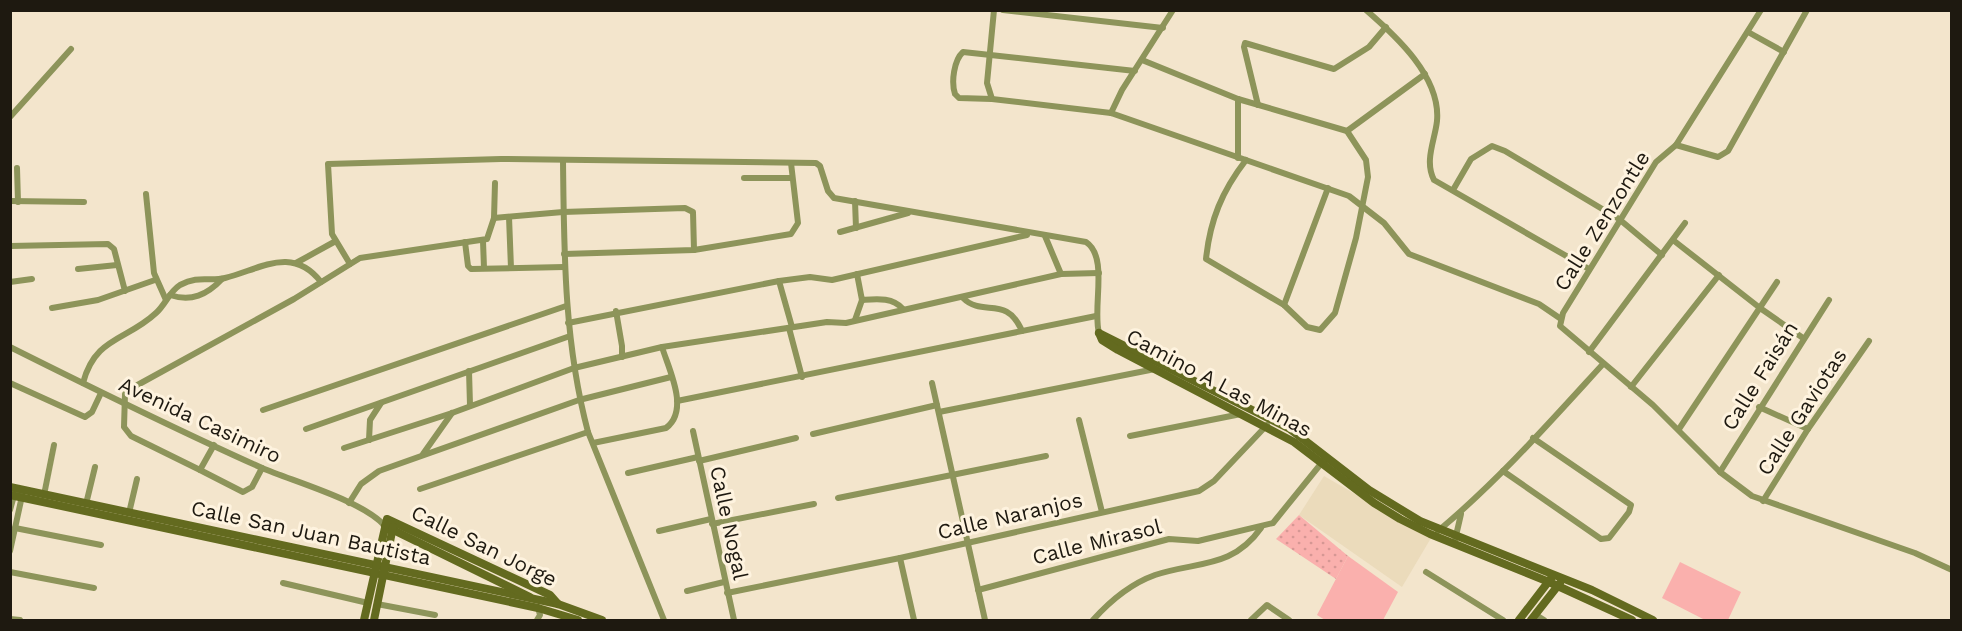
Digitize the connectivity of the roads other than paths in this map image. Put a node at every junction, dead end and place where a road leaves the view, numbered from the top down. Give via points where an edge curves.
1 (994, 10) edge
2 (1003, 10) edge
3 (1173, 10) edge
4 (1366, 10) edge
5 (1761, 10) edge
6 (1807, 10) edge
7 (1386, 27) junction
8 (1163, 28) junction
9 (1748, 32) junction
10 (71, 49) dead end
11 (1784, 52) junction
12 (989, 53) junction
13 (1142, 60) junction
14 (1135, 71) junction
15 (1425, 74) junction
16 (992, 99) junction
17 (1238, 99) junction
18 (1258, 105) junction
19 (1112, 113) junction
20 (10, 117) edge
21 (1347, 131) junction
22 (1676, 145) junction
23 (1238, 158) junction
24 (562, 160) junction
25 (1246, 160) junction
26 (791, 163) junction
27 (17, 168) dead end
28 (744, 178) dead end
29 (792, 178) junction
30 (495, 183) dead end
31 (1328, 188) junction
32 (1453, 190) junction
33 (146, 194) dead end
34 (10, 201) edge
35 (855, 201) junction
36 (18, 202) junction
37 (84, 202) dead end
38 (1362, 207) junction
39 (563, 212) junction
40 (909, 213) junction
41 (509, 217) junction
42 (494, 218) junction
43 (1619, 219) junction
44 (1685, 223) dead end
45 (856, 228) junction
46 (840, 232) dead end
47 (1030, 234) junction
48 (1045, 236) junction
49 (1672, 240) junction
50 (483, 241) junction
51 (334, 242) junction
52 (465, 242) junction
53 (10, 246) edge
54 (694, 250) junction
55 (564, 254) junction
56 (1662, 255) junction
57 (296, 262) junction
58 (350, 264) junction
59 (117, 265) junction
60 (564, 267) junction
61 (484, 268) junction
62 (511, 268) junction
63 (78, 269) dead end
64 (1589, 269) junction
65 (1098, 273) junction
66 (857, 274) junction
67 (1060, 274) junction
68 (1719, 275) junction
69 (32, 279) dead end
70 (222, 279) junction
71 (155, 280) junction
72 (779, 281) junction
73 (10, 282) edge
74 (321, 282) junction
75 (1777, 282) dead end
76 (125, 291) junction
77 (168, 297) junction
78 (963, 298) junction
79 (862, 300) junction
80 (1829, 300) dead end
81 (1284, 305) junction
82 (566, 306) junction
83 (52, 308) dead end
84 (1760, 308) junction
85 (903, 309) junction
86 (616, 311) junction
87 (1096, 316) junction
88 (1561, 319) junction
89 (855, 320) junction
90 (568, 323) junction
91 (790, 327) junction
92 (1022, 331) junction
93 (1099, 333) joint
94 (570, 336) junction
95 (1803, 338) junction
96 (1869, 341) dead end
97 (10, 347) edge
98 (662, 347) junction
99 (1120, 347) junction
100 (1589, 352) junction
101 (622, 357) junction
102 (1603, 364) junction
103 (574, 368) junction
104 (1171, 368) junction
105 (1157, 369) junction
106 (469, 371) junction
107 (671, 377) junction
108 (802, 377) junction
109 (10, 383) edge
110 (83, 383) junction
111 (932, 383) dead end
112 (1631, 387) junction
113 (101, 393) junction
114 (579, 400) junction
115 (677, 400) junction
116 (382, 402) junction
117 (123, 405) junction
118 (470, 405) junction
119 (1759, 407) junction
120 (938, 409) junction
121 (263, 410) dead end
122 (452, 413) junction
123 (1241, 414) junction
124 (1270, 419) junction
125 (1079, 420) dead end
126 (1266, 428) junction
127 (306, 429) dead end
128 (1679, 429) junction
129 (1808, 429) junction
130 (693, 431) dead end
131 (588, 432) junction
132 (813, 434) dead end
133 (1130, 436) dead end
134 (796, 438) dead end
135 (1533, 438) junction
136 (369, 440) junction
137 (592, 443) junction
138 (214, 444) junction
139 (54, 445) dead end
140 (344, 448) dead end
141 (423, 455) junction
142 (1046, 456) dead end
143 (699, 459) junction
144 (1324, 460) junction
145 (95, 467) dead end
146 (262, 468) junction
147 (200, 470) junction
148 (1503, 471) junction
149 (1720, 472) junction
150 (628, 473) dead end
151 (951, 475) junction
152 (137, 479) dead end
153 (420, 489) dead end
154 (16, 493) edge
155 (44, 495) junction
156 (837, 498) dead end
157 (1763, 501) junction
158 (349, 503) junction
159 (86, 504) junction
160 (814, 504) dead end
161 (10, 510) edge
162 (1102, 512) junction
163 (129, 513) junction
164 (1461, 514) junction
165 (712, 522) junction
166 (387, 523) junction
167 (15, 528) junction
168 (1261, 528) junction
169 (659, 531) dead end
170 (1436, 533) junction
171 (1456, 539) junction
172 (967, 543) junction
173 (101, 545) dead end
174 (10, 551) edge
175 (900, 558) junction
176 (380, 570) junction
177 (1952, 570) edge
178 (10, 572) edge
179 (1426, 572) dead end
180 (1556, 580) junction
181 (724, 582) junction
182 (283, 583) dead end
183 (94, 588) dead end
184 (978, 590) junction
185 (687, 591) dead end
186 (727, 593) junction
187 (533, 599) junction
188 (372, 603) junction
189 (538, 608) junction
190 (558, 609) junction
191 (435, 615) dead end
192 (1533, 618) edge
193 (10, 619) edge
194 (20, 621) edge
195 (364, 621) edge
196 (374, 621) edge
197 (537, 621) edge
198 (578, 621) edge
199 (602, 621) edge
200 (664, 621) edge
201 (734, 621) edge
202 (914, 621) edge
203 (985, 621) edge
204 (1092, 621) edge
205 (1251, 621) edge
206 (1288, 621) edge
207 (1503, 621) edge
208 (1519, 621) edge
209 (1544, 621) edge
210 (1632, 621) edge
211 (1653, 621) edge

1 - 12 street
2 - 8 street
3 - 8 street
4 - 7 street
5 - 9 street, Calle Zenzontle
6 - 11 street
7 - 15 street
7 - 18 street via 1369,47 1334,69 1245,43
8 - 13 street
9 - 11 street
9 - 22 street, Calle Zenzontle
10 - 20 street
11 - 22 street via 1728,151 1718,157
12 - 14 street
12 - 16 street via 987,83
12 - 16 street via 961,53 953,86 957,97
13 - 14 street
13 - 17 street
14 - 19 street
15 - 21 street
15 - 32 street via 1437,110 1430,170 1438,184
16 - 19 street
17 - 18 street
17 - 23 street
18 - 21 street
19 - 23 street
21 - 38 street via 1367,164
22 - 43 street, Calle Zenzontle via 1656,162
23 - 25 street
24 - 26 street
24 - 39 street
24 - 51 street via 328,164
25 - 31 street
25 - 81 street via 1229,182 1215,212 1206,259
26 - 29 street
26 - 35 street via 820,166 831,195
27 - 36 street
28 - 29 street
29 - 54 street via 798,223 794,232
30 - 42 street
31 - 38 street via 1349,196
31 - 81 street
32 - 43 street via 1471,159 1492,146
32 - 64 street
33 - 71 street
34 - 36 street
35 - 40 street
35 - 45 street
36 - 37 street
38 - 81 street via 1335,313 1329,322 1320,330 1310,328
38 - 88 street via 1384,224 1409,254 1539,304
39 - 41 street
39 - 54 street via 685,208 693,212
39 - 55 street
40 - 45 street
40 - 47 street
41 - 42 street
41 - 62 street
42 - 50 street via 490,234
43 - 56 street
43 - 64 street, Calle Zenzontle
44 - 49 street
45 - 46 street
47 - 48 street
47 - 66 street
48 - 65 street via 1086,242 1094,247
48 - 67 street
49 - 56 street
49 - 68 street
50 - 52 street
50 - 61 street
51 - 57 street
51 - 58 street
52 - 58 street via 367,255
52 - 61 street via 469,268
53 - 59 street via 108,244 114,249
54 - 55 street
55 - 60 street
56 - 100 street
57 - 70 street via 274,263
57 - 74 street via 311,270
58 - 74 street
59 - 63 street
59 - 76 street
60 - 62 street
60 - 82 street
61 - 62 street
64 - 88 street, Calle Zenzontle
65 - 67 street
65 - 87 street
66 - 72 street via 832,280 810,277
66 - 79 street
67 - 78 street
68 - 84 street
68 - 112 street
69 - 73 street
70 - 77 street via 189,281
70 - 77 street via 206,294
71 - 76 street
71 - 77 street
72 - 86 street
72 - 91 street
74 - 117 street via 132,388 125,394
75 - 84 street
76 - 83 street
77 - 110 street via 156,314 94,355
78 - 85 street
78 - 92 street via 973,304 1002,308 1015,316
79 - 85 street via 885,299
79 - 89 street
80 - 95 street, Calle Faisán
82 - 90 street
82 - 121 street
84 - 95 street
84 - 128 street
85 - 89 street
86 - 90 street
86 - 101 street
87 - 92 street
87 - 93 street
88 - 100 street via 1560,326
89 - 91 street
90 - 94 street
91 - 98 street
91 - 108 street
92 - 108 street
93 - 99 main road, Camino A Las Minas via 1102,340
94 - 103 street
94 - 106 street
95 - 119 street, Calle Faisán
96 - 129 street, Calle Gaviotas
97 - 110 street, Avenida Casimiro
98 - 101 street
98 - 107 street
99 - 104 main road, Camino A Las Minas
99 - 105 main road, Camino A Las Minas
100 - 102 street
101 - 103 street
102 - 112 street
102 - 135 street
103 - 114 street
103 - 118 street
104 - 105 street
104 - 124 main road, Camino A Las Minas
105 - 120 street
105 - 123 main road, Camino A Las Minas
106 - 116 street
106 - 118 street
107 - 114 street
107 - 115 street
108 - 115 street
109 - 113 street via 85,417 92,412
110 - 113 street, Avenida Casimiro
111 - 120 street
112 - 128 street
113 - 117 street, Avenida Casimiro
114 - 131 street
114 - 141 street
115 - 137 street via 674,419 666,428
116 - 127 street
116 - 136 street via 370,420
117 - 138 street, Avenida Casimiro
117 - 147 street via 127,432
118 - 122 street
119 - 129 street
119 - 149 street, Calle Faisán
120 - 132 street
120 - 151 street
122 - 136 street
122 - 141 street
123 - 126 main road, Camino A Las Minas
123 - 133 street
124 - 126 street, Calle Naranjos
124 - 144 main road, Camino A Las Minas via 1302,437
125 - 162 street
126 - 144 main road, Camino A Las Minas
126 - 162 street, Calle Naranjos via 1204,489
128 - 149 street
129 - 157 street, Calle Gaviotas
130 - 143 street, Calle Nogal
131 - 137 street
131 - 153 street
134 - 143 street
135 - 148 street
135 - 148 street via 1631,505 1609,538 1601,539
136 - 140 street
137 - 200 street
138 - 146 street, Avenida Casimiro
138 - 147 street
139 - 155 street
141 - 158 street via 366,479
142 - 151 street
143 - 150 street
143 - 165 street, Calle Nogal
144 - 168 street via 1277,521
144 - 170 main road, Camino A Las Minas
145 - 159 street
146 - 147 street via 252,487 243,492
146 - 158 street, Avenida Casimiro
148 - 164 street
149 - 157 street
151 - 156 street
151 - 172 street
152 - 163 street
154 - 155 main road, Calle San Juan Bautista
154 - 161 street
154 - 167 street
154 - 176 main road, Calle San Juan Bautista
155 - 159 main road, Calle San Juan Bautista
157 - 177 street via 1915,553
158 - 166 street, Avenida Casimiro
159 - 163 main road, Calle San Juan Bautista
160 - 165 street
162 - 172 street, Calle Naranjos
163 - 176 main road, Calle San Juan Bautista
164 - 170 street
164 - 171 street
165 - 169 street
165 - 181 street, Calle Nogal
166 - 176 main road, Calle San Jorge
166 - 187 main road, Calle San Jorge
166 - 190 main road, Calle San Jorge via 550,595
167 - 173 street
167 - 174 street
168 - 184 street, Calle Mirasol via 1198,541 1169,539
168 - 204 street via 1249,543 1225,558 1155,575 1130,588 1114,597
170 - 171 main road, Camino A Las Minas
171 - 180 main road, Camino A Las Minas
172 - 175 street, Calle Naranjos
172 - 184 street
175 - 186 street, Calle Naranjos
175 - 202 street
176 - 187 main road, Calle San Juan Bautista
176 - 188 main road, Calle San Jorge
176 - 189 main road, Calle San Juan Bautista
178 - 183 street
179 - 207 street
180 - 192 main road
180 - 208 main road
180 - 210 main road
180 - 211 main road
181 - 185 street
181 - 186 street, Calle Nogal
182 - 188 street
184 - 203 street
186 - 201 street, Calle Nogal
187 - 189 street
187 - 190 main road, Calle San Juan Bautista
188 - 191 street
188 - 195 main road, Calle San Jorge
188 - 196 main road, Calle San Jorge
189 - 190 main road, Calle San Juan Bautista
189 - 197 street
190 - 198 main road, Calle San Juan Bautista
190 - 199 main road, Calle San Juan Bautista
192 - 209 street
193 - 194 street
205 - 206 street via 1265,606

